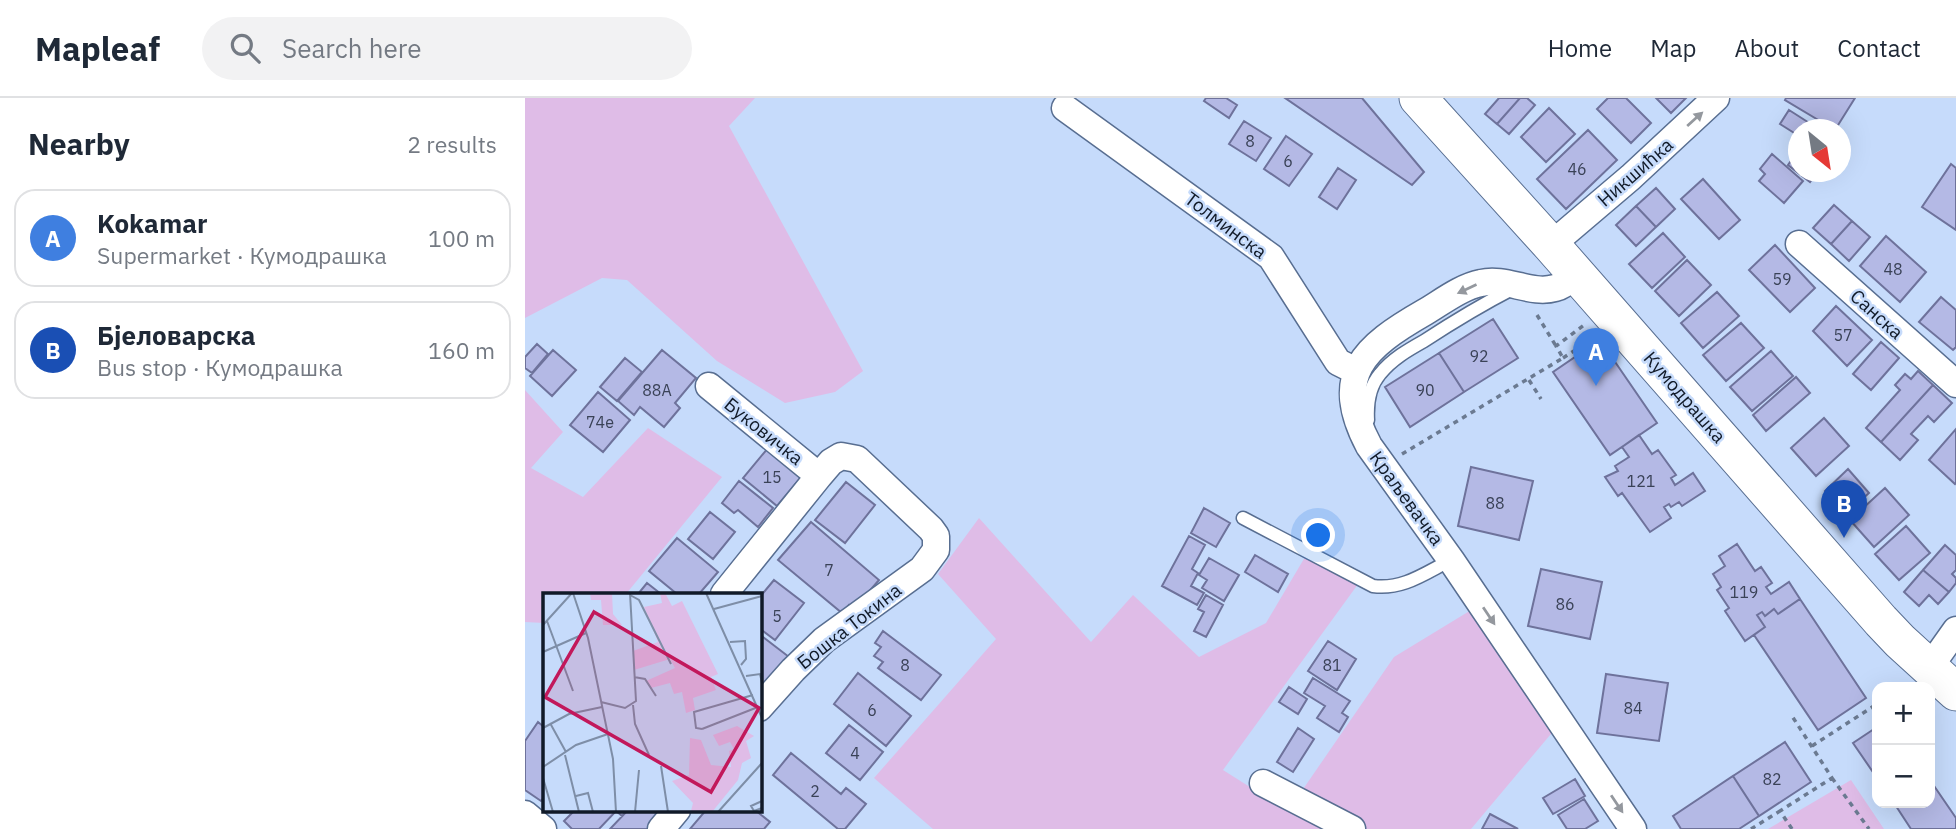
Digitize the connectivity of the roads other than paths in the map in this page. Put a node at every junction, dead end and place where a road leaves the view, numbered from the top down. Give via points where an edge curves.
1 (1418, 98) edge
2 (1716, 98) edge
3 (1065, 108) dead end
4 (1551, 244) junction
5 (1798, 244) dead end
6 (1577, 274) junction
7 (1523, 296) junction
8 (1356, 371) junction
9 (1956, 384) edge
10 (709, 386) dead end
11 (1378, 458) junction
12 (819, 476) junction
13 (1243, 518) dead end
14 (1451, 559) junction
15 (725, 593) edge
16 (1956, 630) edge
17 (1929, 668) junction
18 (1956, 692) edge
19 (761, 706) edge
20 (1263, 783) dead end
21 (675, 812) edge
22 (661, 829) edge
23 (1352, 829) edge
24 (1633, 829) edge

1 - 4 street, Кумодрашка
4 -> 2 street, Никшићка
3 - 8 street, Толминска via 1271,257 1338,362
4 - 6 street, Кумодрашка
5 - 9 street, Санска
6 - 7 street via 1553,289
6 - 17 street, Кумодрашка via 1881,621
7 -> 8 street via 1496,281 1462,291 1375,344
7 - 11 lane via 1457,319 1380,373 1367,404
8 - 11 street, Краљевачка via 1354,410
10 - 12 street, Буковичка
11 - 14 street, Краљевачка
12 - 15 street
12 - 19 street, Бошка Токина via 841,456 857,459 931,529 937,544 922,569 824,640
13 - 14 lane via 1373,586 1404,585
14 -> 24 street, Краљевачка
16 - 17 street
17 - 18 street, Кумодрашка
20 - 23 street
21 - 22 street

